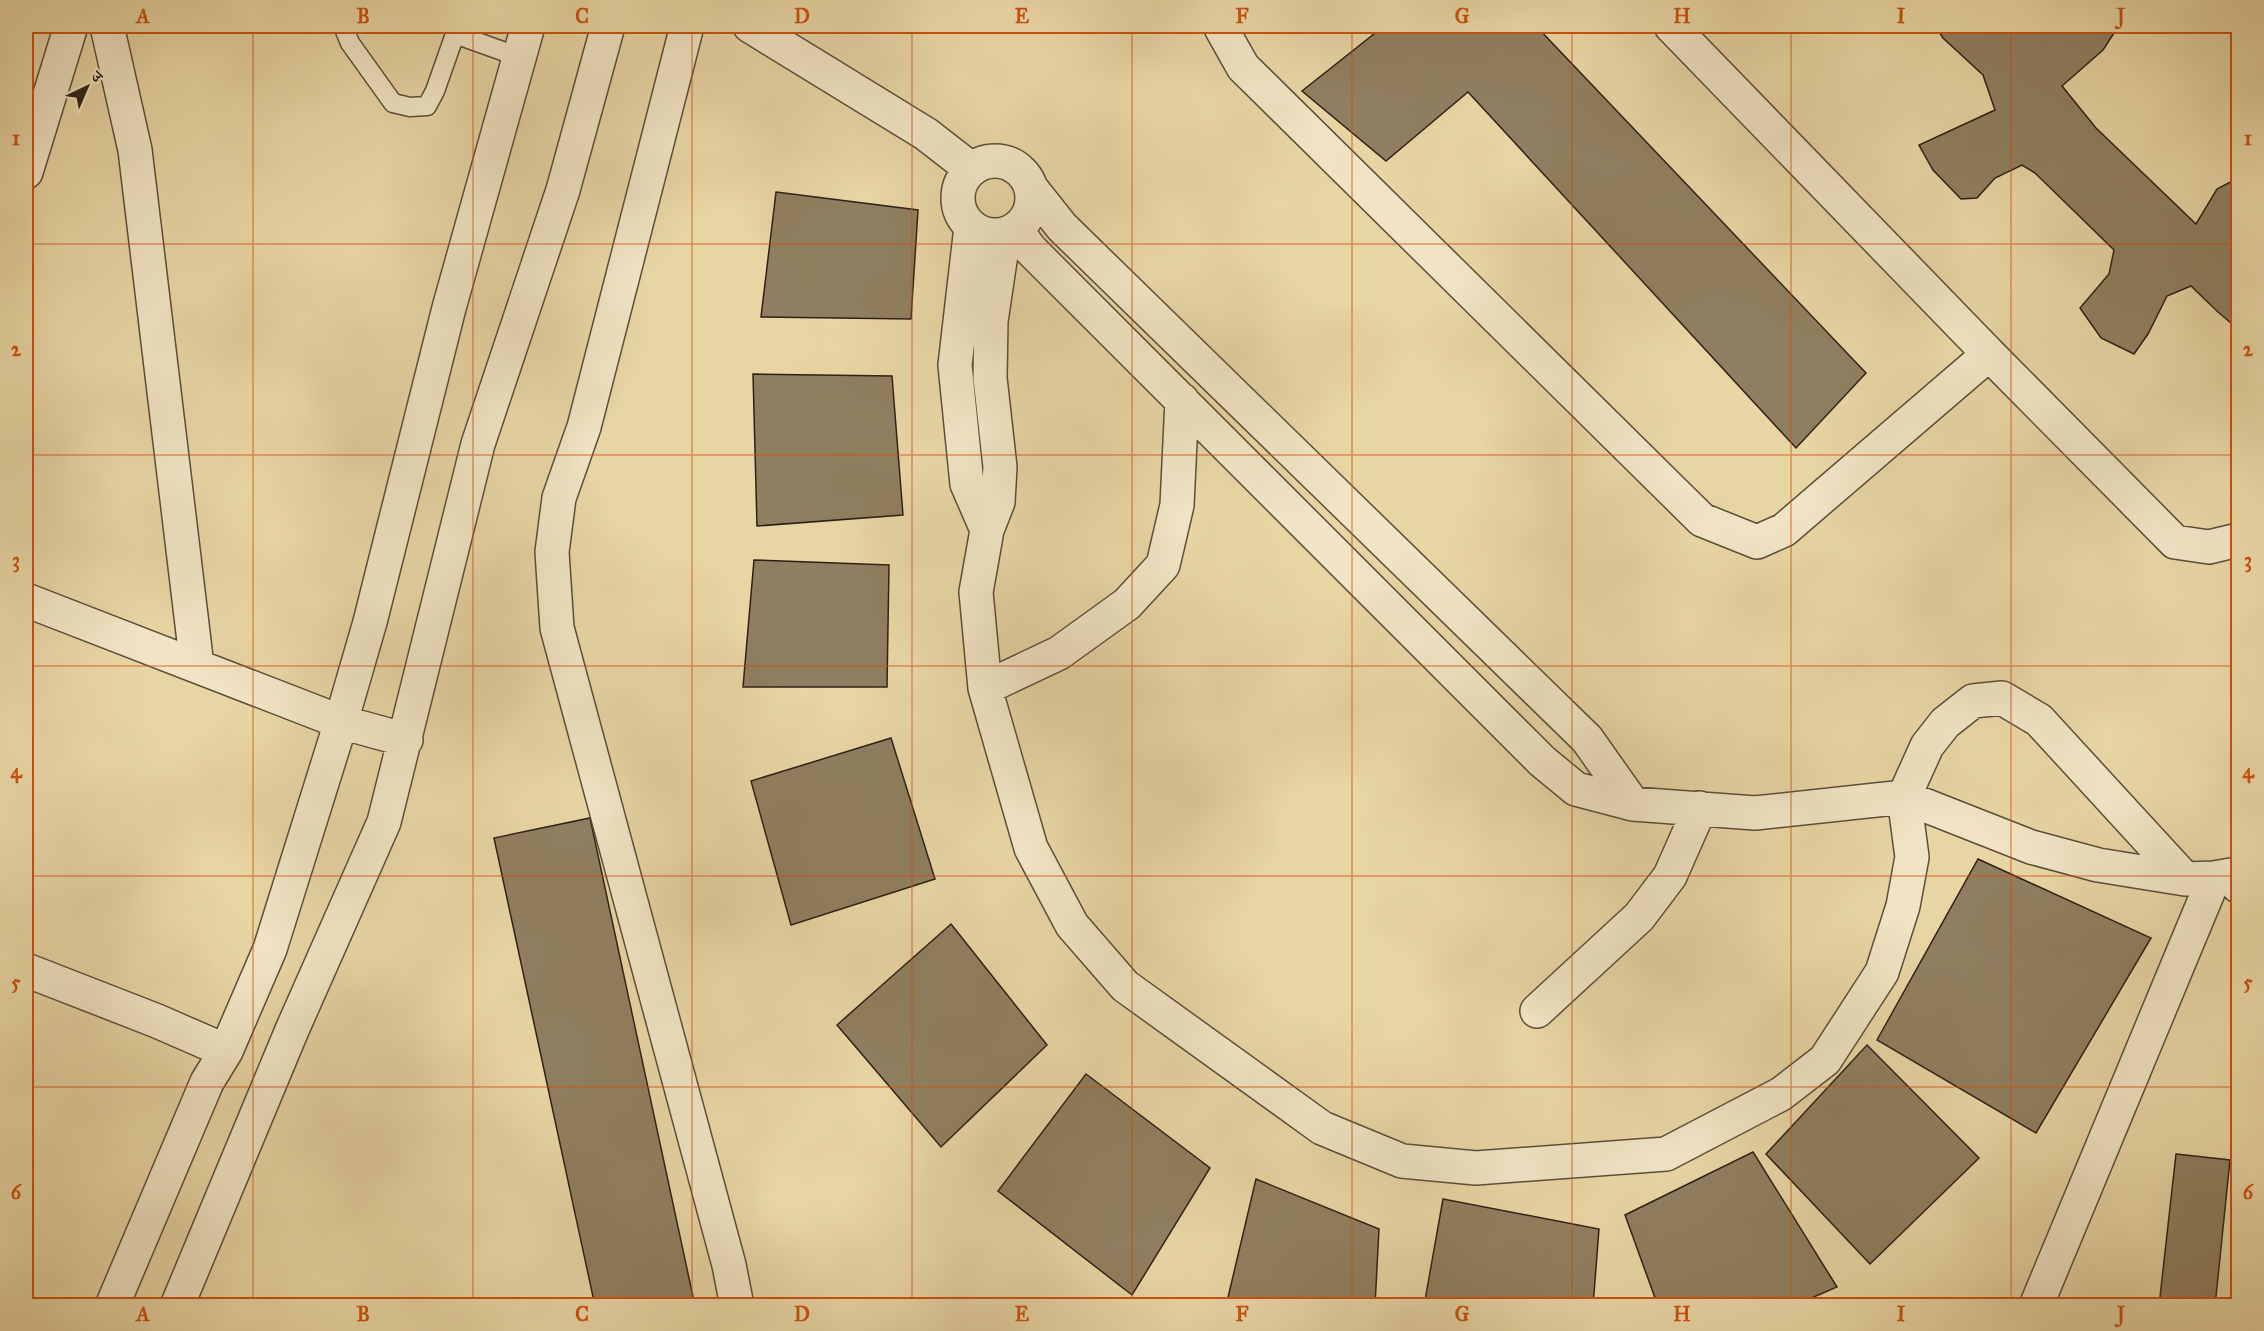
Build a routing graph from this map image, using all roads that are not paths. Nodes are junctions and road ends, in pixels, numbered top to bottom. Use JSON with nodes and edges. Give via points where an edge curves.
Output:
{"nodes":[{"id":1,"x":71,"y":26,"type":"edge"},
{"id":2,"x":107,"y":26,"type":"edge"},
{"id":3,"x":343,"y":26,"type":"edge"},
{"id":4,"x":528,"y":26,"type":"edge"},
{"id":5,"x":608,"y":26,"type":"edge"},
{"id":6,"x":687,"y":26,"type":"edge"},
{"id":7,"x":750,"y":26,"type":"edge"},
{"id":8,"x":1222,"y":26,"type":"edge"},
{"id":9,"x":1671,"y":26,"type":"edge"},
{"id":10,"x":457,"y":30,"type":"edge"},
{"id":11,"x":519,"y":57,"type":"junction"},
{"id":12,"x":971,"y":170,"type":"junction"},
{"id":13,"x":26,"y":172,"type":"edge"},
{"id":14,"x":1031,"y":188,"type":"junction"},
{"id":15,"x":971,"y":227,"type":"junction"},
{"id":16,"x":1010,"y":232,"type":"junction"},
{"id":17,"x":1989,"y":354,"type":"junction"},
{"id":18,"x":1182,"y":400,"type":"junction"},
{"id":19,"x":987,"y":530,"type":"junction"},
{"id":20,"x":2238,"y":540,"type":"edge"},
{"id":21,"x":26,"y":600,"type":"edge"},
{"id":22,"x":197,"y":666,"type":"junction"},
{"id":23,"x":985,"y":688,"type":"junction"},
{"id":24,"x":341,"y":722,"type":"junction"},
{"id":25,"x":406,"y":740,"type":"junction"},
{"id":26,"x":1904,"y":797,"type":"junction"},
{"id":27,"x":1633,"y":804,"type":"junction"},
{"id":28,"x":1700,"y":807,"type":"junction"},
{"id":29,"x":2221,"y":877,"type":"edge"},
{"id":30,"x":26,"y":970,"type":"edge"},
{"id":31,"x":1537,"y":1011,"type":"dead end"},
{"id":32,"x":226,"y":1051,"type":"junction"},
{"id":33,"x":112,"y":1305,"type":"edge"},
{"id":34,"x":177,"y":1305,"type":"edge"},
{"id":35,"x":738,"y":1305,"type":"edge"},
{"id":36,"x":2036,"y":1305,"type":"edge"}],
"edges":[{"from":1,"to":13,"type":"street"},
{"from":2,"to":22,"type":"street","via":[[135,150]]},
{"from":3,"to":10,"type":"lane","via":[[350,43],[393,103],[410,107],[427,106]]},
{"from":4,"to":11,"type":"street"},
{"from":5,"to":25,"type":"street","via":[[564,190],[478,444]]},
{"from":6,"to":35,"type":"street","via":[[584,427],[559,498],[552,552],[556,628]]},
{"from":7,"to":12,"type":"street","via":[[926,134]]},
{"from":8,"to":17,"type":"street","via":[[1243,67],[1702,520],[1757,542],[1784,530]]},
{"from":9,"to":17,"type":"street"},
{"from":10,"to":11,"type":"lane"},
{"from":11,"to":24,"type":"street"},
{"from":12,"to":14,"type":"street","via":[[981,163],[1005,162],[1017,168]]},
{"from":12,"to":15,"type":"street","via":[[962,180],[958,204]]},
{"from":14,"to":16,"type":"street","via":[[1032,203],[1026,218]]},
{"from":14,"to":27,"type":"street","via":[[1062,227],[1587,739]]},
{"from":15,"to":16,"type":"street","via":[[993,235]]},
{"from":15,"to":19,"type":"street","via":[[955,365],[967,484]]},
{"from":16,"to":18,"type":"street"},
{"from":16,"to":19,"type":"street","via":[[991,321],[990,378],[1000,467],[998,502]]},
{"from":17,"to":20,"type":"street","via":[[2175,542],[2210,547]]},
{"from":18,"to":23,"type":"street","via":[[1178,505],[1163,566],[1127,604],[1059,653]]},
{"from":18,"to":27,"type":"street","via":[[1542,760],[1576,789]]},
{"from":19,"to":23,"type":"street","via":[[976,592]]},
{"from":21,"to":22,"type":"street"},
{"from":22,"to":24,"type":"street"},
{"from":23,"to":26,"type":"street","via":[[1032,848],[1072,925],[1125,986],[1322,1128],[1402,1161],[1476,1168],[1666,1154],[1781,1094],[1825,1060],[1881,972],[1903,906],[1912,857]]},
{"from":24,"to":25,"type":"street"},
{"from":24,"to":32,"type":"street","via":[[270,949]]},
{"from":25,"to":34,"type":"street","via":[[384,822]]},
{"from":26,"to":28,"type":"street","via":[[1755,813]]},
{"from":26,"to":29,"type":"street","via":[[2031,847],[2097,865]]},
{"from":26,"to":29,"type":"street","via":[[1928,746],[1945,723],[1973,701],[2002,698],[2039,720]]},
{"from":27,"to":28,"type":"street"},
{"from":28,"to":31,"type":"street","via":[[1670,876],[1639,917]]},
{"from":29,"to":36,"type":"street"},
{"from":30,"to":32,"type":"street"},
{"from":32,"to":33,"type":"street","via":[[207,1082]]}]}
